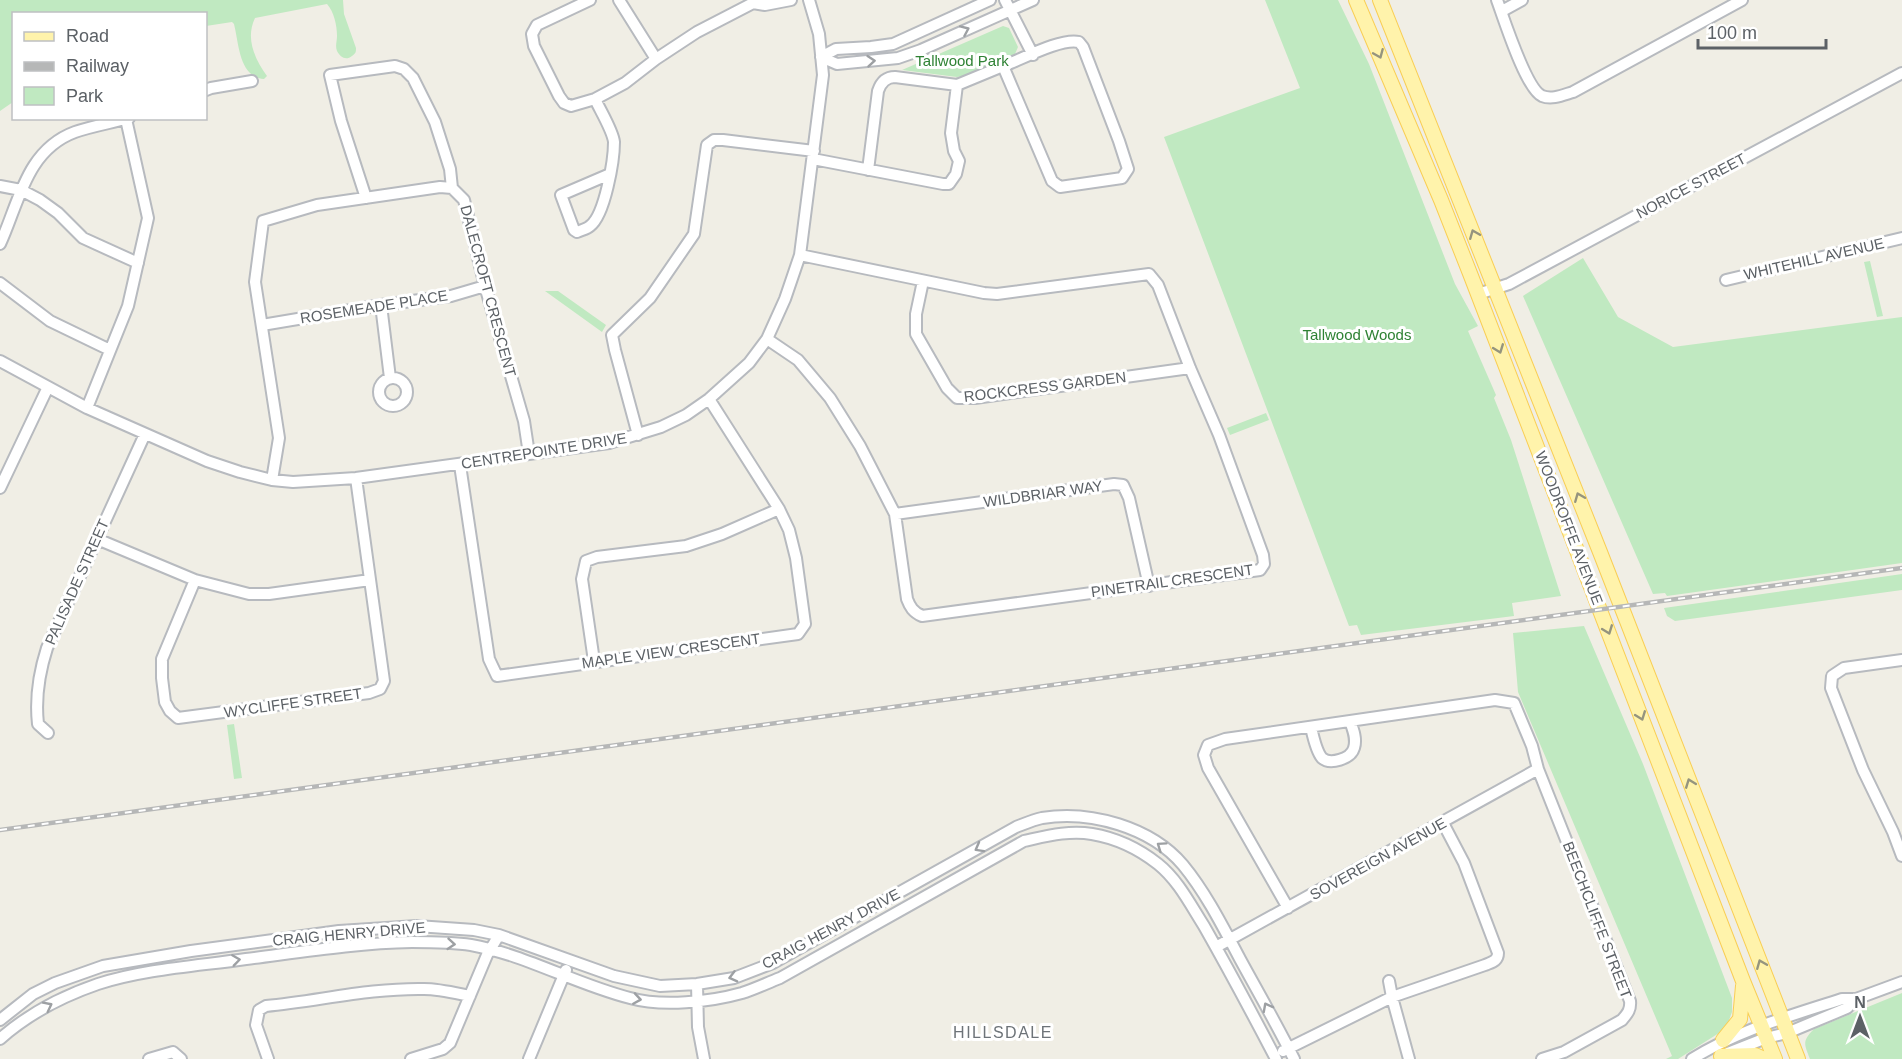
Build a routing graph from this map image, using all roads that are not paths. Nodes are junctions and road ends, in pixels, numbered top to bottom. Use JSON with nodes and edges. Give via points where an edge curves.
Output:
{"nodes":[{"id":1,"x":590,"y":0,"type":"edge"},
{"id":2,"x":619,"y":0,"type":"edge"},
{"id":3,"x":791,"y":0,"type":"edge"},
{"id":4,"x":809,"y":0,"type":"edge"},
{"id":5,"x":990,"y":0,"type":"edge"},
{"id":6,"x":1032,"y":0,"type":"edge"},
{"id":7,"x":1356,"y":0,"type":"edge"},
{"id":8,"x":1380,"y":0,"type":"edge"},
{"id":9,"x":1497,"y":0,"type":"edge"},
{"id":10,"x":1522,"y":0,"type":"edge"},
{"id":11,"x":1742,"y":0,"type":"edge"},
{"id":12,"x":755,"y":1,"type":"edge"},
{"id":13,"x":1007,"y":5,"type":"edge"},
{"id":14,"x":1502,"y":11,"type":"junction"},
{"id":15,"x":1033,"y":55,"type":"junction"},
{"id":16,"x":821,"y":57,"type":"junction"},
{"id":17,"x":656,"y":58,"type":"junction"},
{"id":18,"x":1003,"y":66,"type":"junction"},
{"id":19,"x":1902,"y":73,"type":"edge"},
{"id":20,"x":252,"y":81,"type":"dead end"},
{"id":21,"x":957,"y":85,"type":"junction"},
{"id":22,"x":207,"y":90,"type":"edge"},
{"id":23,"x":595,"y":99,"type":"junction"},
{"id":24,"x":123,"y":120,"type":"edge"},
{"id":25,"x":127,"y":120,"type":"edge"},
{"id":26,"x":813,"y":155,"type":"junction"},
{"id":27,"x":868,"y":170,"type":"junction"},
{"id":28,"x":609,"y":174,"type":"junction"},
{"id":29,"x":0,"y":186,"type":"edge"},
{"id":30,"x":452,"y":188,"type":"junction"},
{"id":31,"x":21,"y":190,"type":"junction"},
{"id":32,"x":366,"y":198,"type":"junction"},
{"id":33,"x":1902,"y":238,"type":"edge"},
{"id":34,"x":0,"y":244,"type":"edge"},
{"id":35,"x":800,"y":255,"type":"junction"},
{"id":36,"x":138,"y":263,"type":"junction"},
{"id":37,"x":1726,"y":280,"type":"dead end"},
{"id":38,"x":922,"y":281,"type":"junction"},
{"id":39,"x":0,"y":283,"type":"edge"},
{"id":40,"x":485,"y":286,"type":"junction"},
{"id":41,"x":1496,"y":289,"type":"junction"},
{"id":42,"x":1478,"y":294,"type":"junction"},
{"id":43,"x":381,"y":305,"type":"junction"},
{"id":44,"x":262,"y":325,"type":"junction"},
{"id":45,"x":767,"y":339,"type":"junction"},
{"id":46,"x":110,"y":350,"type":"junction"},
{"id":47,"x":0,"y":361,"type":"edge"},
{"id":48,"x":1190,"y":368,"type":"junction"},
{"id":49,"x":390,"y":378,"type":"dead end"},
{"id":50,"x":48,"y":387,"type":"junction"},
{"id":51,"x":709,"y":399,"type":"junction"},
{"id":52,"x":87,"y":408,"type":"junction"},
{"id":53,"x":145,"y":434,"type":"junction"},
{"id":54,"x":638,"y":435,"type":"junction"},
{"id":55,"x":529,"y":454,"type":"junction"},
{"id":56,"x":460,"y":465,"type":"junction"},
{"id":57,"x":356,"y":478,"type":"junction"},
{"id":58,"x":272,"y":480,"type":"junction"},
{"id":59,"x":0,"y":488,"type":"edge"},
{"id":60,"x":779,"y":509,"type":"junction"},
{"id":61,"x":895,"y":514,"type":"junction"},
{"id":62,"x":96,"y":539,"type":"junction"},
{"id":63,"x":1600,"y":552,"type":"junction"},
{"id":64,"x":1581,"y":558,"type":"junction"},
{"id":65,"x":195,"y":579,"type":"junction"},
{"id":66,"x":370,"y":580,"type":"junction"},
{"id":67,"x":1149,"y":586,"type":"junction"},
{"id":68,"x":1640,"y":655,"type":"junction"},
{"id":69,"x":1902,"y":660,"type":"edge"},
{"id":70,"x":594,"y":661,"type":"junction"},
{"id":71,"x":1620,"y":662,"type":"junction"},
{"id":72,"x":1350,"y":721,"type":"junction"},
{"id":73,"x":1311,"y":727,"type":"junction"},
{"id":74,"x":48,"y":733,"type":"dead end"},
{"id":75,"x":1538,"y":769,"type":"junction"},
{"id":76,"x":1443,"y":823,"type":"junction"},
{"id":77,"x":1898,"y":831,"type":"edge"},
{"id":78,"x":1902,"y":856,"type":"edge"},
{"id":79,"x":1288,"y":909,"type":"junction"},
{"id":80,"x":500,"y":935,"type":"junction"},
{"id":81,"x":1230,"y":940,"type":"junction"},
{"id":82,"x":1216,"y":947,"type":"junction"},
{"id":83,"x":490,"y":950,"type":"junction"},
{"id":84,"x":570,"y":961,"type":"junction"},
{"id":85,"x":564,"y":975,"type":"junction"},
{"id":86,"x":1389,"y":981,"type":"dead end"},
{"id":87,"x":1743,"y":981,"type":"junction"},
{"id":88,"x":1902,"y":982,"type":"edge"},
{"id":89,"x":697,"y":984,"type":"junction"},
{"id":90,"x":470,"y":996,"type":"junction"},
{"id":91,"x":1392,"y":997,"type":"junction"},
{"id":92,"x":1856,"y":999,"type":"junction"},
{"id":93,"x":697,"y":1001,"type":"junction"},
{"id":94,"x":1782,"y":1019,"type":"junction"},
{"id":95,"x":0,"y":1020,"type":"edge"},
{"id":96,"x":1763,"y":1031,"type":"junction"},
{"id":97,"x":1787,"y":1033,"type":"junction"},
{"id":98,"x":0,"y":1039,"type":"edge"},
{"id":99,"x":1723,"y":1040,"type":"junction"},
{"id":100,"x":1289,"y":1048,"type":"junction"},
{"id":101,"x":1274,"y":1058,"type":"edge"},
{"id":102,"x":1718,"y":1058,"type":"edge"},
{"id":103,"x":148,"y":1059,"type":"edge"},
{"id":104,"x":181,"y":1059,"type":"edge"},
{"id":105,"x":268,"y":1059,"type":"edge"},
{"id":106,"x":411,"y":1059,"type":"edge"},
{"id":107,"x":529,"y":1059,"type":"edge"},
{"id":108,"x":704,"y":1059,"type":"edge"},
{"id":109,"x":1294,"y":1059,"type":"edge"},
{"id":110,"x":1409,"y":1059,"type":"edge"},
{"id":111,"x":1542,"y":1059,"type":"edge"},
{"id":112,"x":1692,"y":1059,"type":"edge"},
{"id":113,"x":1764,"y":1059,"type":"edge"},
{"id":114,"x":1775,"y":1059,"type":"edge"},
{"id":115,"x":1798,"y":1059,"type":"edge"}],
"edges":[{"from":1,"to":23,"type":"street","via":[[537,25],[532,34],[534,46],[564,102],[572,106]]},
{"from":2,"to":17,"type":"street"},
{"from":3,"to":12,"type":"street","via":[[765,5]]},
{"from":4,"to":16,"type":"street","name":"CENTREPOINTE DRIVE"},
{"from":5,"to":16,"type":"street","via":[[893,44],[836,49]]},
{"from":6,"to":13,"type":"street"},
{"from":7,"to":42,"type":"main road","name":"WOODROFFE AVENUE","one_way":true},
{"from":41,"to":8,"type":"main road","name":"WOODROFFE AVENUE","one_way":true},
{"from":9,"to":14,"type":"street"},
{"from":10,"to":14,"type":"street"},
{"from":11,"to":14,"type":"street","via":[[1558,97],[1539,95],[1527,78]]},
{"from":12,"to":17,"type":"street"},
{"from":13,"to":15,"type":"street"},
{"from":16,"to":13,"type":"street","one_way":true,"via":[[837,64],[898,58]]},
{"from":15,"to":18,"type":"street"},
{"from":15,"to":18,"type":"street","via":[[1066,42],[1079,42],[1083,47],[1127,163],[1122,178],[1055,185]]},
{"from":16,"to":26,"type":"street","name":"CENTREPOINTE DRIVE","via":[[823,75]]},
{"from":17,"to":23,"type":"street","via":[[625,83]]},
{"from":18,"to":21,"type":"street"},
{"from":19,"to":41,"type":"street","name":"NORICE STREET"},
{"from":20,"to":22,"type":"street"},
{"from":21,"to":27,"type":"street","via":[[896,77],[880,84]]},
{"from":21,"to":27,"type":"street","via":[[951,133],[959,161],[949,184]]},
{"from":23,"to":28,"type":"street","via":[[614,140]]},
{"from":24,"to":31,"type":"street","via":[[73,133],[51,145],[33,166]]},
{"from":25,"to":36,"type":"street","via":[[148,218]]},
{"from":26,"to":27,"type":"street"},
{"from":26,"to":35,"type":"street","name":"CENTREPOINTE DRIVE"},
{"from":26,"to":54,"type":"street","via":[[723,140],[707,145],[694,234],[650,298],[612,335]]},
{"from":28,"to":28,"type":"street","via":[[561,195],[574,231],[590,227],[595,221]]},
{"from":29,"to":31,"type":"street"},
{"from":30,"to":32,"type":"street","name":"DALECROFT CRESCENT"},
{"from":30,"to":32,"type":"street","via":[[435,122],[413,78],[404,69],[395,66],[330,75]]},
{"from":30,"to":40,"type":"street","name":"DALECROFT CRESCENT","via":[[464,200]]},
{"from":31,"to":34,"type":"street"},
{"from":31,"to":36,"type":"street","via":[[58,213],[83,238]]},
{"from":32,"to":44,"type":"street","name":"DALECROFT CRESCENT","via":[[317,205],[263,221],[255,282]]},
{"from":33,"to":37,"type":"street","name":"WHITEHILL AVENUE"},
{"from":35,"to":38,"type":"street","name":"PINETRAIL CRESCENT"},
{"from":35,"to":45,"type":"street","name":"CENTREPOINTE DRIVE"},
{"from":36,"to":46,"type":"street","via":[[128,306]]},
{"from":38,"to":48,"type":"street","name":"PINETRAIL CRESCENT","via":[[997,294],[1149,274],[1158,285]]},
{"from":38,"to":48,"type":"street","name":"ROCKCRESS GARDEN","via":[[916,334],[947,388],[957,398]]},
{"from":39,"to":46,"type":"street","via":[[50,321]]},
{"from":40,"to":43,"type":"street","name":"ROSEMEADE PLACE","via":[[451,296]]},
{"from":40,"to":55,"type":"street","name":"DALECROFT CRESCENT","via":[[524,421]]},
{"from":41,"to":42,"type":"street","name":"NORICE STREET"},
{"from":63,"to":41,"type":"main road","name":"WOODROFFE AVENUE","one_way":true},
{"from":42,"to":64,"type":"main road","name":"WOODROFFE AVENUE","one_way":true},
{"from":43,"to":44,"type":"street","name":"ROSEMEADE PLACE"},
{"from":43,"to":49,"type":"street"},
{"from":44,"to":58,"type":"street","name":"DALECROFT CRESCENT","via":[[279,438]]},
{"from":45,"to":51,"type":"street","name":"CENTREPOINTE DRIVE","via":[[749,363]]},
{"from":45,"to":61,"type":"street","name":"PINETRAIL CRESCENT","via":[[798,360],[831,398]]},
{"from":46,"to":52,"type":"street"},
{"from":47,"to":50,"type":"street","name":"CENTREPOINTE DRIVE"},
{"from":48,"to":67,"type":"street","name":"PINETRAIL CRESCENT","via":[[1219,435],[1264,564],[1260,570]]},
{"from":50,"to":52,"type":"street","name":"CENTREPOINTE DRIVE"},
{"from":50,"to":59,"type":"street"},
{"from":51,"to":54,"type":"street","name":"CENTREPOINTE DRIVE","via":[[661,428]]},
{"from":51,"to":60,"type":"street","name":"MAPLE VIEW CRESCENT"},
{"from":52,"to":53,"type":"street","name":"CENTREPOINTE DRIVE"},
{"from":53,"to":58,"type":"street","name":"CENTREPOINTE DRIVE","via":[[240,472]]},
{"from":53,"to":62,"type":"street","name":"PALISADE STREET"},
{"from":54,"to":55,"type":"street","name":"CENTREPOINTE DRIVE"},
{"from":55,"to":56,"type":"street","name":"CENTREPOINTE DRIVE"},
{"from":56,"to":57,"type":"street","name":"CENTREPOINTE DRIVE"},
{"from":56,"to":70,"type":"street","name":"MAPLE VIEW CRESCENT","via":[[489,658],[497,676]]},
{"from":57,"to":58,"type":"street","name":"CENTREPOINTE DRIVE"},
{"from":57,"to":66,"type":"street","name":"WYCLIFFE STREET"},
{"from":60,"to":70,"type":"street","via":[[686,546],[586,561],[582,579]]},
{"from":60,"to":70,"type":"street","name":"MAPLE VIEW CRESCENT","via":[[796,558],[805,624],[798,634]]},
{"from":61,"to":67,"type":"street","name":"WILDBRIAR WAY","via":[[1123,485]]},
{"from":61,"to":67,"type":"street","name":"PINETRAIL CRESCENT","via":[[907,599],[922,616]]},
{"from":62,"to":65,"type":"street"},
{"from":62,"to":74,"type":"street","name":"PALISADE STREET","via":[[40,670],[38,724]]},
{"from":63,"to":64,"type":"main road"},
{"from":63,"to":68,"type":"main road","name":"WOODROFFE AVENUE"},
{"from":64,"to":71,"type":"main road","name":"WOODROFFE AVENUE","one_way":true},
{"from":65,"to":66,"type":"street","via":[[249,594]]},
{"from":65,"to":66,"type":"street","name":"WYCLIFFE STREET","via":[[162,658],[165,702],[178,718],[380,689],[384,681]]},
{"from":68,"to":71,"type":"main road"},
{"from":94,"to":68,"type":"main road","name":"WOODROFFE AVENUE","one_way":true},
{"from":69,"to":77,"type":"street","via":[[1844,668],[1832,676],[1831,682],[1863,770]]},
{"from":71,"to":87,"type":"main road","name":"WOODROFFE AVENUE","one_way":true},
{"from":72,"to":73,"type":"street"},
{"from":72,"to":73,"type":"street","via":[[1355,746],[1352,753],[1329,762],[1319,753]]},
{"from":72,"to":75,"type":"street","name":"BEECHCLIFFE STREET","via":[[1495,700],[1514,702]]},
{"from":73,"to":79,"type":"street","via":[[1225,739],[1208,745],[1204,755]]},
{"from":75,"to":76,"type":"street","name":"SOVEREIGN AVENUE"},
{"from":75,"to":111,"type":"street","name":"BEECHCLIFFE STREET","via":[[1630,1001],[1622,1020],[1564,1052]]},
{"from":76,"to":79,"type":"street","name":"SOVEREIGN AVENUE"},
{"from":76,"to":91,"type":"street","via":[[1464,863],[1498,957]]},
{"from":77,"to":78,"type":"street"},
{"from":79,"to":81,"type":"street","name":"SOVEREIGN AVENUE"},
{"from":80,"to":83,"type":"street"},
{"from":80,"to":84,"type":"street","name":"CRAIG HENRY DRIVE"},
{"from":80,"to":95,"type":"street","name":"CRAIG HENRY DRIVE","via":[[417,926],[339,931],[191,951],[103,966],[55,983],[33,994]]},
{"from":81,"to":82,"type":"street","name":"SOVEREIGN AVENUE"},
{"from":81,"to":89,"type":"street","name":"CRAIG HENRY DRIVE","one_way":true,"via":[[1197,884],[1164,847],[1143,834],[1102,819],[1080,815],[1040,818],[773,963],[734,978]]},
{"from":100,"to":81,"type":"street","name":"CRAIG HENRY DRIVE","one_way":true},
{"from":82,"to":93,"type":"street","name":"CRAIG HENRY DRIVE","via":[[1178,885],[1159,865],[1115,839],[1065,832],[1024,841],[780,978],[741,993]]},
{"from":82,"to":101,"type":"street","name":"CRAIG HENRY DRIVE"},
{"from":83,"to":85,"type":"street","name":"CRAIG HENRY DRIVE"},
{"from":83,"to":90,"type":"street"},
{"from":98,"to":83,"type":"street","name":"CRAIG HENRY DRIVE","one_way":true,"via":[[65,997],[139,975],[392,942],[434,942]]},
{"from":84,"to":85,"type":"street"},
{"from":84,"to":89,"type":"street","name":"CRAIG HENRY DRIVE","via":[[642,983]]},
{"from":85,"to":93,"type":"street","name":"CRAIG HENRY DRIVE","one_way":true,"via":[[632,999]]},
{"from":85,"to":107,"type":"street"},
{"from":86,"to":91,"type":"street"},
{"from":87,"to":96,"type":"main road","name":"WOODROFFE AVENUE"},
{"from":87,"to":99,"type":"main road","via":[[1740,1019]]},
{"from":88,"to":92,"type":"street"},
{"from":89,"to":93,"type":"street"},
{"from":90,"to":105,"type":"street","via":[[426,988],[266,1006],[259,1010],[256,1025]]},
{"from":90,"to":106,"type":"street","via":[[450,1043]]},
{"from":91,"to":100,"type":"street"},
{"from":91,"to":110,"type":"street"},
{"from":92,"to":94,"type":"street","via":[[1842,999]]},
{"from":92,"to":97,"type":"street","via":[[1847,1008]]},
{"from":93,"to":108,"type":"street"},
{"from":94,"to":96,"type":"street"},
{"from":94,"to":97,"type":"main road","name":"WOODROFFE AVENUE"},
{"from":96,"to":97,"type":"street"},
{"from":96,"to":99,"type":"street"},
{"from":96,"to":102,"type":"street"},
{"from":96,"to":114,"type":"main road","name":"WOODROFFE AVENUE"},
{"from":97,"to":115,"type":"main road","name":"WOODROFFE AVENUE"},
{"from":99,"to":112,"type":"street"},
{"from":100,"to":101,"type":"street"},
{"from":100,"to":109,"type":"street","name":"CRAIG HENRY DRIVE"},
{"from":102,"to":113,"type":"main road","via":[[1755,1055]]},
{"from":103,"to":104,"type":"street","via":[[173,1052]]}]}
